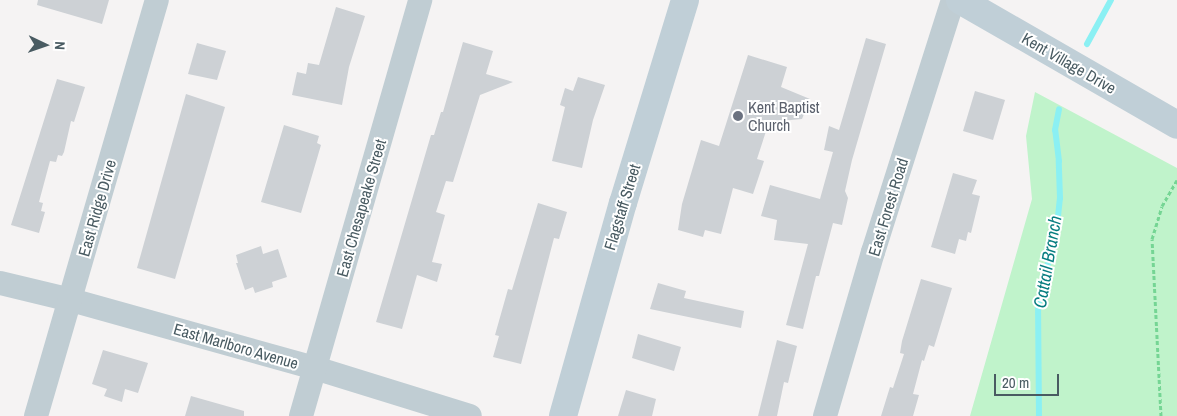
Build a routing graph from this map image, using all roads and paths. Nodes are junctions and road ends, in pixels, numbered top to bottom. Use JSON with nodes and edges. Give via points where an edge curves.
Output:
{"nodes":[{"id":1,"x":157,"y":0,"type":"edge"},
{"id":2,"x":420,"y":0,"type":"edge"},
{"id":3,"x":685,"y":0,"type":"edge"},
{"id":4,"x":953,"y":0,"type":"edge"},
{"id":5,"x":960,"y":0,"type":"edge"},
{"id":6,"x":1177,"y":125,"type":"edge"},
{"id":7,"x":1177,"y":180,"type":"edge"},
{"id":8,"x":0,"y":283,"type":"edge"},
{"id":9,"x":71,"y":300,"type":"junction"},
{"id":10,"x":315,"y":368,"type":"junction"},
{"id":11,"x":36,"y":416,"type":"edge"},
{"id":12,"x":301,"y":416,"type":"edge"},
{"id":13,"x":470,"y":416,"type":"edge"},
{"id":14,"x":563,"y":416,"type":"edge"},
{"id":15,"x":826,"y":416,"type":"edge"},
{"id":16,"x":1161,"y":416,"type":"edge"}],
"edges":[{"from":1,"to":9,"type":"street","name":"East Ridge Drive"},
{"from":2,"to":10,"type":"street","name":"East Chesapeake Street"},
{"from":3,"to":14,"type":"street","name":"Flagstaff Street","via":[[622,204]]},
{"from":4,"to":15,"type":"street","name":"East Forest Road","via":[[873,252]]},
{"from":5,"to":6,"type":"street","name":"Kent Village Drive"},
{"from":7,"to":16,"type":"path","via":[[1162,206],[1152,240]]},
{"from":8,"to":9,"type":"street","name":"East Marlboro Avenue"},
{"from":9,"to":10,"type":"street","name":"East Marlboro Avenue"},
{"from":9,"to":11,"type":"street","name":"East Ridge Drive"},
{"from":10,"to":12,"type":"street","name":"East Chesapeake Street"},
{"from":10,"to":13,"type":"street","name":"East Marlboro Avenue"}]}
